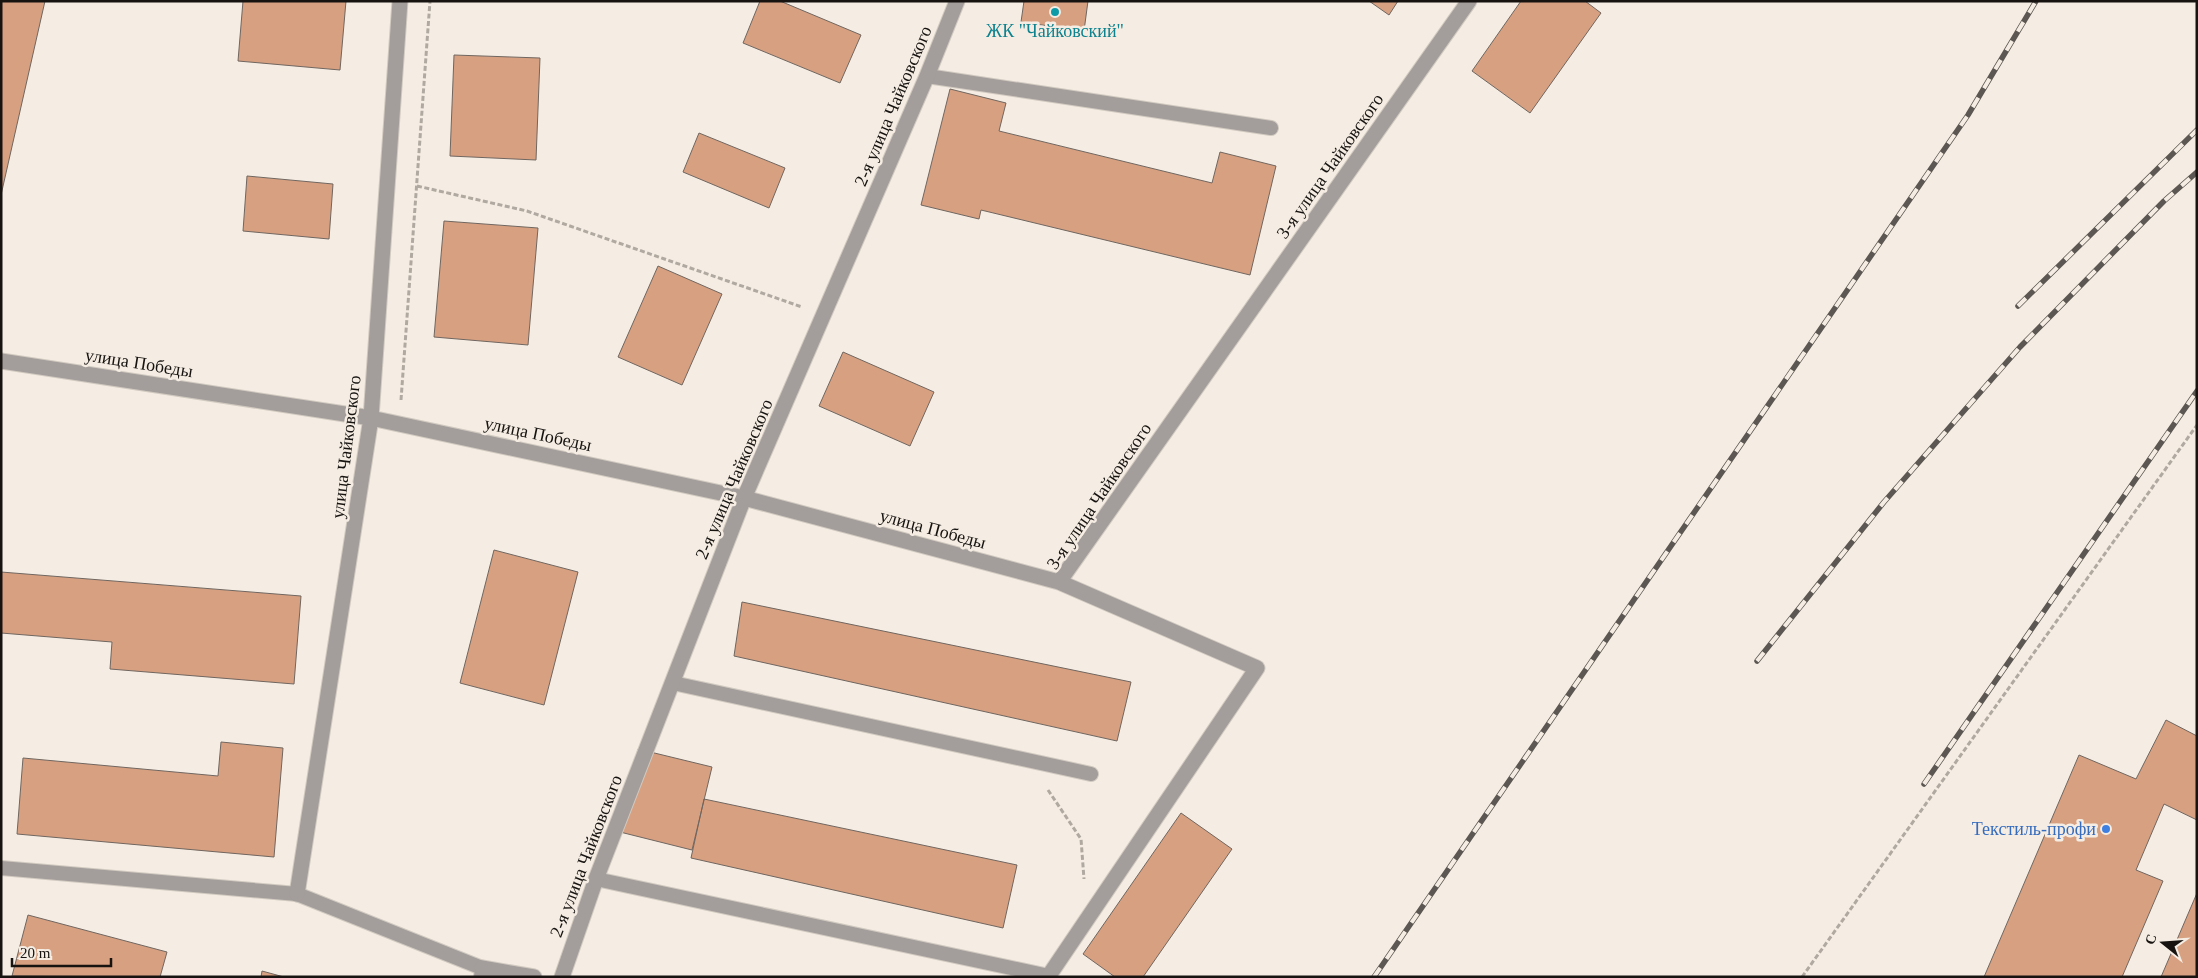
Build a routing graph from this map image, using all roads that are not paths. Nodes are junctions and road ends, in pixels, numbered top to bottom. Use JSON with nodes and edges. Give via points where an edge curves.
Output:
{"nodes":[{"id":1,"x":400,"y":1,"type":"edge"},
{"id":2,"x":956,"y":1,"type":"edge"},
{"id":3,"x":1469,"y":1,"type":"edge"},
{"id":4,"x":927,"y":76,"type":"junction"},
{"id":5,"x":1271,"y":128,"type":"dead end"},
{"id":6,"x":1,"y":361,"type":"edge"},
{"id":7,"x":372,"y":418,"type":"junction"},
{"id":8,"x":744,"y":498,"type":"junction"},
{"id":9,"x":1059,"y":582,"type":"junction"},
{"id":10,"x":672,"y":682,"type":"junction"},
{"id":11,"x":1091,"y":774,"type":"dead end"},
{"id":12,"x":1,"y":868,"type":"edge"},
{"id":13,"x":596,"y":879,"type":"junction"},
{"id":14,"x":298,"y":894,"type":"junction"},
{"id":15,"x":481,"y":972,"type":"edge"},
{"id":16,"x":1048,"y":976,"type":"edge"},
{"id":17,"x":534,"y":977,"type":"edge"},
{"id":18,"x":562,"y":977,"type":"edge"}],
"edges":[{"from":1,"to":7,"type":"street","name":"улица Чайковского"},
{"from":2,"to":4,"type":"street","name":"2-я улица Чайковского"},
{"from":3,"to":9,"type":"street","name":"3-я улица Чайковского"},
{"from":4,"to":5,"type":"lane"},
{"from":4,"to":8,"type":"street","name":"2-я улица Чайковского"},
{"from":6,"to":7,"type":"street","name":"улица Победы"},
{"from":7,"to":8,"type":"street","name":"улица Победы"},
{"from":7,"to":14,"type":"street","name":"улица Чайковского"},
{"from":8,"to":9,"type":"street","name":"улица Победы"},
{"from":8,"to":10,"type":"street","name":"2-я улица Чайковского"},
{"from":9,"to":16,"type":"street","name":"3-я улица Чайковского","via":[[1257,668]]},
{"from":10,"to":11,"type":"lane"},
{"from":10,"to":13,"type":"street","name":"2-я улица Чайковского"},
{"from":12,"to":14,"type":"lane"},
{"from":13,"to":16,"type":"lane"},
{"from":13,"to":18,"type":"street","name":"2-я улица Чайковского"},
{"from":14,"to":15,"type":"lane"},
{"from":15,"to":17,"type":"street"}]}
